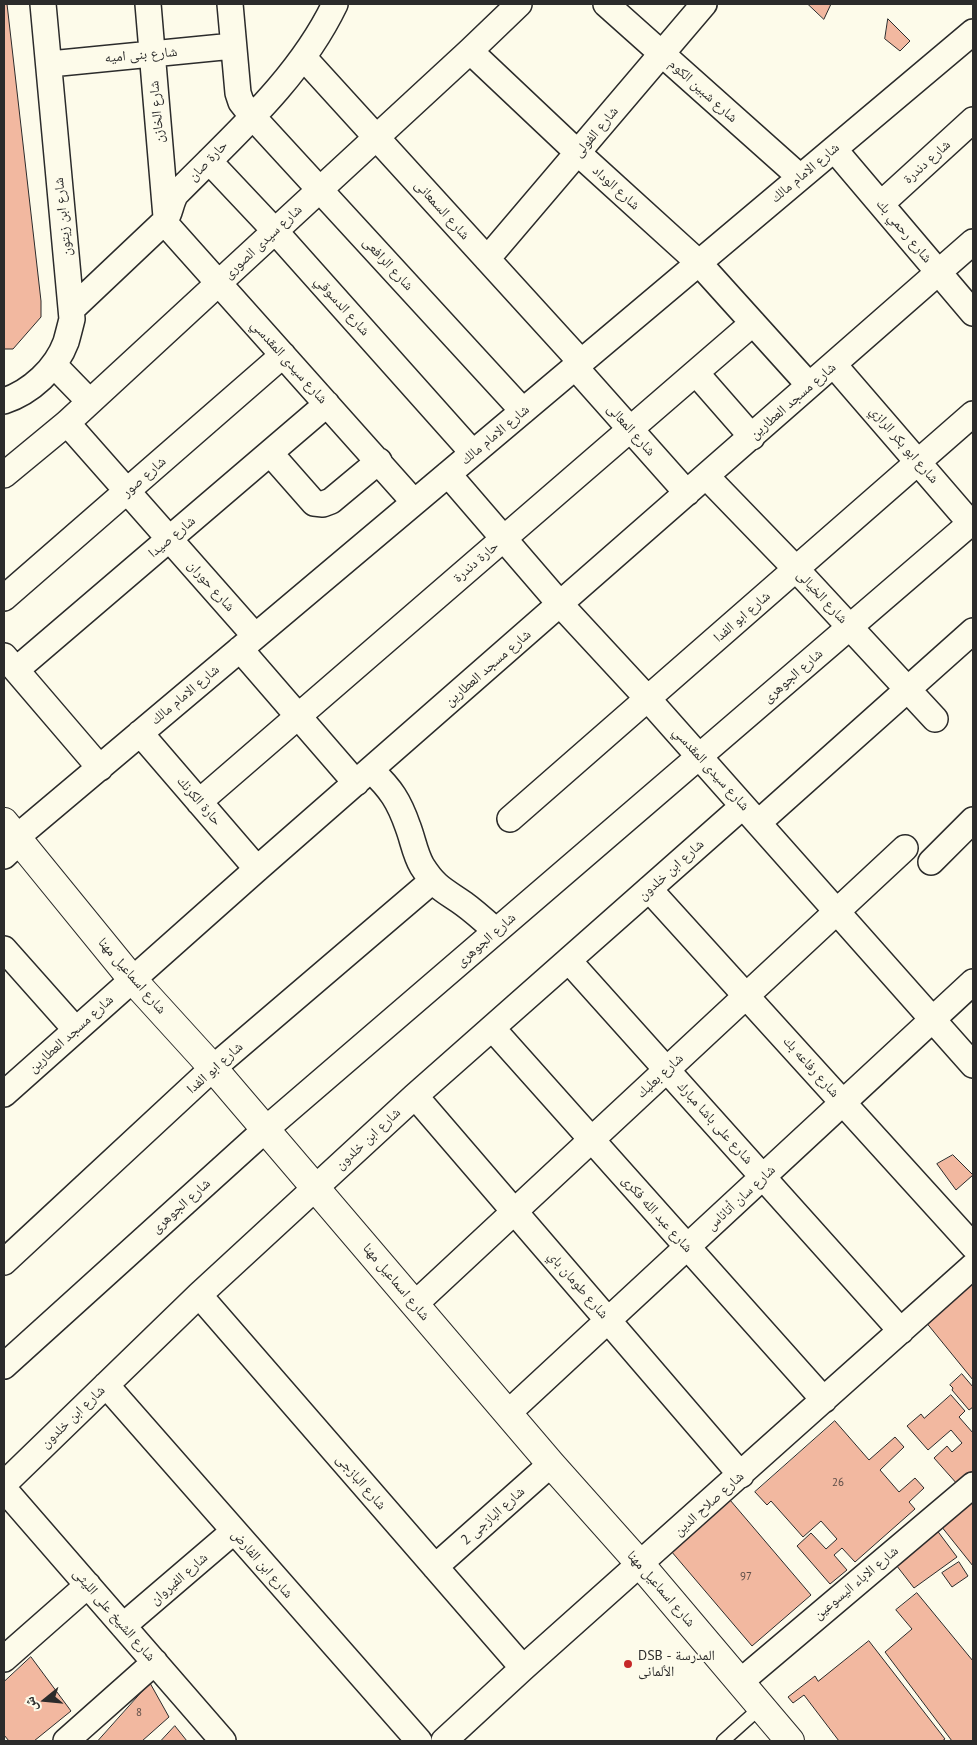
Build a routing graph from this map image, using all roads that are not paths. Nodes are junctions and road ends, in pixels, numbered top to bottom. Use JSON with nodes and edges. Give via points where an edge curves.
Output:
{"nodes":[{"id":1,"x":43,"y":4,"type":"edge"},
{"id":2,"x":148,"y":4,"type":"edge"},
{"id":3,"x":230,"y":4,"type":"edge"},
{"id":4,"x":335,"y":4,"type":"edge"},
{"id":5,"x":518,"y":4,"type":"edge"},
{"id":6,"x":606,"y":4,"type":"edge"},
{"id":7,"x":704,"y":4,"type":"edge"},
{"id":8,"x":973,"y":32,"type":"edge"},
{"id":9,"x":233,"y":46,"type":"junction"},
{"id":10,"x":470,"y":51,"type":"junction"},
{"id":11,"x":152,"y":54,"type":"junction"},
{"id":12,"x":662,"y":54,"type":"junction"},
{"id":13,"x":304,"y":58,"type":"junction"},
{"id":14,"x":50,"y":64,"type":"junction"},
{"id":15,"x":252,"y":116,"type":"junction"},
{"id":16,"x":973,"y":120,"type":"edge"},
{"id":17,"x":376,"y":137,"type":"junction"},
{"id":18,"x":834,"y":149,"type":"junction"},
{"id":19,"x":578,"y":153,"type":"junction"},
{"id":20,"x":209,"y":161,"type":"junction"},
{"id":21,"x":800,"y":178,"type":"junction"},
{"id":22,"x":319,"y":190,"type":"junction"},
{"id":23,"x":880,"y":204,"type":"junction"},
{"id":24,"x":165,"y":221,"type":"junction"},
{"id":25,"x":274,"y":231,"type":"junction"},
{"id":26,"x":973,"y":242,"type":"edge"},
{"id":27,"x":487,"y":259,"type":"junction"},
{"id":28,"x":698,"y":262,"type":"junction"},
{"id":29,"x":939,"y":272,"type":"junction"},
{"id":30,"x":219,"y":283,"type":"junction"},
{"id":31,"x":72,"y":309,"type":"junction"},
{"id":32,"x":973,"y":313,"type":"edge"},
{"id":33,"x":753,"y":323,"type":"junction"},
{"id":34,"x":284,"y":355,"type":"junction"},
{"id":35,"x":54,"y":364,"type":"junction"},
{"id":36,"x":578,"y":364,"type":"junction"},
{"id":37,"x":834,"y":365,"type":"junction"},
{"id":38,"x":696,"y":373,"type":"junction"},
{"id":39,"x":809,"y":385,"type":"junction"},
{"id":40,"x":4,"y":401,"type":"edge"},
{"id":41,"x":90,"y":401,"type":"junction"},
{"id":42,"x":327,"y":404,"type":"junction"},
{"id":43,"x":523,"y":411,"type":"junction"},
{"id":44,"x":973,"y":414,"type":"edge"},
{"id":45,"x":67,"y":423,"type":"junction"},
{"id":46,"x":630,"y":429,"type":"junction"},
{"id":47,"x":752,"y":437,"type":"junction"},
{"id":48,"x":473,"y":453,"type":"junction"},
{"id":49,"x":270,"y":454,"type":"junction"},
{"id":50,"x":379,"y":461,"type":"junction"},
{"id":51,"x":919,"y":462,"type":"junction"},
{"id":52,"x":448,"y":474,"type":"junction"},
{"id":53,"x":4,"y":475,"type":"edge"},
{"id":54,"x":706,"y":476,"type":"junction"},
{"id":55,"x":127,"y":491,"type":"junction"},
{"id":56,"x":687,"y":493,"type":"junction"},
{"id":57,"x":414,"y":502,"type":"junction"},
{"id":58,"x":972,"y":523,"type":"edge"},
{"id":59,"x":504,"y":538,"type":"junction"},
{"id":60,"x":169,"y":539,"type":"junction"},
{"id":61,"x":796,"y":569,"type":"junction"},
{"id":62,"x":4,"y":598,"type":"edge"},
{"id":63,"x":560,"y":604,"type":"junction"},
{"id":64,"x":850,"y":626,"type":"junction"},
{"id":65,"x":973,"y":631,"type":"edge"},
{"id":66,"x":247,"y":642,"type":"junction"},
{"id":67,"x":10,"y":663,"type":"edge"},
{"id":68,"x":908,"y":689,"type":"junction"},
{"id":69,"x":648,"y":699,"type":"junction"},
{"id":70,"x":298,"y":717,"type":"junction"},
{"id":71,"x":935,"y":719,"type":"dead end"},
{"id":72,"x":140,"y":733,"type":"junction"},
{"id":73,"x":699,"y":756,"type":"junction"},
{"id":74,"x":100,"y":768,"type":"junction"},
{"id":75,"x":363,"y":777,"type":"junction"},
{"id":76,"x":199,"y":802,"type":"junction"},
{"id":77,"x":751,"y":814,"type":"junction"},
{"id":78,"x":510,"y":819,"type":"dead end"},
{"id":79,"x":973,"y":820,"type":"edge"},
{"id":80,"x":11,"y":839,"type":"edge"},
{"id":81,"x":905,"y":848,"type":"dead end"},
{"id":82,"x":931,"y":862,"type":"dead end"},
{"id":83,"x":258,"y":869,"type":"junction"},
{"id":84,"x":432,"y":881,"type":"junction"},
{"id":85,"x":649,"y":889,"type":"junction"},
{"id":86,"x":837,"y":912,"type":"junction"},
{"id":87,"x":496,"y":931,"type":"junction"},
{"id":88,"x":4,"y":949,"type":"edge"},
{"id":89,"x":569,"y":960,"type":"junction"},
{"id":90,"x":132,"y":979,"type":"junction"},
{"id":91,"x":973,"y":982,"type":"edge"},
{"id":92,"x":746,"y":996,"type":"junction"},
{"id":93,"x":934,"y":1020,"type":"junction"},
{"id":94,"x":492,"y":1028,"type":"junction"},
{"id":95,"x":76,"y":1030,"type":"junction"},
{"id":96,"x":973,"y":1065,"type":"edge"},
{"id":97,"x":213,"y":1068,"type":"junction"},
{"id":98,"x":667,"y":1070,"type":"junction"},
{"id":99,"x":4,"y":1094,"type":"edge"},
{"id":100,"x":415,"y":1096,"type":"junction"},
{"id":101,"x":844,"y":1103,"type":"junction"},
{"id":102,"x":266,"y":1129,"type":"junction"},
{"id":103,"x":591,"y":1141,"type":"junction"},
{"id":104,"x":764,"y":1177,"type":"junction"},
{"id":105,"x":316,"y":1188,"type":"junction"},
{"id":106,"x":514,"y":1212,"type":"junction"},
{"id":107,"x":973,"y":1246,"type":"edge"},
{"id":108,"x":687,"y":1248,"type":"junction"},
{"id":109,"x":4,"y":1262,"type":"edge"},
{"id":110,"x":973,"y":1266,"type":"edge"},
{"id":111,"x":199,"y":1295,"type":"junction"},
{"id":112,"x":415,"y":1304,"type":"junction"},
{"id":113,"x":609,"y":1321,"type":"junction"},
{"id":114,"x":901,"y":1331,"type":"junction"},
{"id":115,"x":4,"y":1366,"type":"edge"},
{"id":116,"x":106,"y":1385,"type":"junction"},
{"id":117,"x":824,"y":1400,"type":"junction"},
{"id":118,"x":508,"y":1414,"type":"junction"},
{"id":119,"x":551,"y":1464,"type":"junction"},
{"id":120,"x":741,"y":1475,"type":"junction"},
{"id":121,"x":4,"y":1484,"type":"edge"},
{"id":122,"x":973,"y":1485,"type":"edge"},
{"id":123,"x":4,"y":1489,"type":"edge"},
{"id":124,"x":234,"y":1531,"type":"junction"},
{"id":125,"x":641,"y":1565,"type":"junction"},
{"id":126,"x":435,"y":1567,"type":"junction"},
{"id":127,"x":88,"y":1585,"type":"junction"},
{"id":128,"x":123,"y":1626,"type":"junction"},
{"id":129,"x":4,"y":1660,"type":"edge"},
{"id":130,"x":155,"y":1662,"type":"junction"},
{"id":131,"x":523,"y":1668,"type":"junction"},
{"id":132,"x":740,"y":1682,"type":"junction"},
{"id":133,"x":761,"y":1707,"type":"junction"},
{"id":134,"x":66,"y":1741,"type":"edge"},
{"id":135,"x":223,"y":1741,"type":"edge"},
{"id":136,"x":419,"y":1741,"type":"edge"},
{"id":137,"x":444,"y":1741,"type":"edge"},
{"id":138,"x":723,"y":1741,"type":"edge"},
{"id":139,"x":790,"y":1741,"type":"edge"}],
"edges":[{"from":1,"to":14,"type":"street","name":"شارع ابن زيتون"},
{"from":2,"to":11,"type":"street","name":"شارع الخازن"},
{"from":3,"to":9,"type":"street","name":"شارع الرافعى"},
{"from":4,"to":13,"type":"street","name":"حارة صان"},
{"from":5,"to":10,"type":"street","name":"شارع سيدى الصورى"},
{"from":6,"to":12,"type":"street","name":"شارع شبين الكوم"},
{"from":7,"to":12,"type":"street","name":"شارع الفولى"},
{"from":8,"to":18,"type":"street","name":"شارع الامام مالك"},
{"from":9,"to":11,"type":"street","name":"شارع بنى اميه"},
{"from":9,"to":15,"type":"street","name":"شارع الرافعى","via":[[238,93]]},
{"from":10,"to":17,"type":"street","name":"شارع سيدى الصورى"},
{"from":10,"to":19,"type":"street","name":"شارع الوداد"},
{"from":11,"to":14,"type":"street","name":"شارع بنى اميه"},
{"from":11,"to":24,"type":"street","name":"شارع الخازن"},
{"from":12,"to":19,"type":"street","name":"شارع الفولى"},
{"from":12,"to":21,"type":"street","name":"شارع شبين الكوم"},
{"from":13,"to":15,"type":"street","name":"حارة صان"},
{"from":13,"to":17,"type":"street","name":"شارع السمعانى"},
{"from":14,"to":31,"type":"street","name":"شارع ابن زيتون"},
{"from":15,"to":20,"type":"street","name":"حارة صان"},
{"from":15,"to":22,"type":"street","name":"شارع الرافعى"},
{"from":16,"to":23,"type":"street","name":"شارع دندرة"},
{"from":17,"to":22,"type":"street","name":"شارع سيدى الصورى"},
{"from":17,"to":27,"type":"street","name":"شارع السمعانى"},
{"from":18,"to":21,"type":"street","name":"شارع الامام مالك"},
{"from":18,"to":23,"type":"street","name":"شارع رحمي بك"},
{"from":19,"to":27,"type":"street","name":"شارع الفولى"},
{"from":19,"to":28,"type":"street","name":"شارع الوداد"},
{"from":20,"to":24,"type":"street","name":"حارة صان","via":[[174,197]]},
{"from":20,"to":25,"type":"street","name":"شارع الدسوقي"},
{"from":21,"to":28,"type":"street","name":"شارع الامام مالك"},
{"from":22,"to":25,"type":"street","name":"شارع سيدى الصورى"},
{"from":22,"to":43,"type":"street","name":"شارع الرافعى"},
{"from":23,"to":29,"type":"street","name":"شارع رحمي بك"},
{"from":24,"to":30,"type":"street","name":"شارع سيدى المقدسي"},
{"from":24,"to":31,"type":"street","name":"حارة صان"},
{"from":25,"to":30,"type":"street","name":"شارع سيدى الصورى"},
{"from":25,"to":48,"type":"street","name":"شارع الدسوقي"},
{"from":26,"to":29,"type":"street","name":"شارع مسجد العطارين"},
{"from":27,"to":36,"type":"street","name":"شارع السمعانى"},
{"from":28,"to":33,"type":"street"},
{"from":28,"to":36,"type":"street","name":"شارع الامام مالك"},
{"from":29,"to":32,"type":"street","name":"شارع رحمي بك"},
{"from":29,"to":37,"type":"street","name":"شارع مسجد العطارين"},
{"from":30,"to":34,"type":"street","name":"شارع سيدى المقدسي"},
{"from":30,"to":41,"type":"street","name":"شارع سيدى الصورى"},
{"from":31,"to":35,"type":"street","name":"شارع ابن زيتون","via":[[66,343]]},
{"from":33,"to":38,"type":"street","name":"حارة دندرة"},
{"from":33,"to":39,"type":"street"},
{"from":34,"to":42,"type":"street","name":"شارع سيدى المقدسي"},
{"from":34,"to":55,"type":"street","name":"شارع صور"},
{"from":35,"to":40,"type":"street","name":"شارع ابن زيتون","via":[[35,384]]},
{"from":35,"to":41,"type":"street"},
{"from":36,"to":43,"type":"street","name":"شارع الامام مالك"},
{"from":36,"to":46,"type":"street","name":"شارع المعالى"},
{"from":37,"to":39,"type":"street","name":"شارع مسجد العطارين"},
{"from":37,"to":51,"type":"street","name":"شارع ابو بكر الرازي"},
{"from":38,"to":46,"type":"street","name":"حارة دندرة"},
{"from":38,"to":47,"type":"street"},
{"from":39,"to":47,"type":"street","name":"شارع مسجد العطارين"},
{"from":41,"to":45,"type":"street","name":"شارع سيدى الصورى"},
{"from":42,"to":49,"type":"street","name":"شارع صيدا"},
{"from":42,"to":50,"type":"street","name":"شارع سيدى المقدسي"},
{"from":43,"to":48,"type":"street","name":"شارع الامام مالك"},
{"from":44,"to":51,"type":"street","name":"شارع ابو الفدا"},
{"from":45,"to":53,"type":"street","name":"شارع سيدى الصورى"},
{"from":45,"to":55,"type":"street","name":"شارع حوران"},
{"from":46,"to":56,"type":"street","name":"شارع المعالى"},
{"from":46,"to":59,"type":"street","name":"حارة دندرة"},
{"from":47,"to":54,"type":"street","name":"شارع مسجد العطارين"},
{"from":48,"to":52,"type":"street","name":"شارع الامام مالك"},
{"from":49,"to":50,"type":"street","via":[[314,503],[323,504]]},
{"from":49,"to":60,"type":"street","name":"شارع صيدا"},
{"from":50,"to":57,"type":"street","name":"شارع سيدى المقدسي"},
{"from":51,"to":58,"type":"street","name":"شارع ابو بكر الرازي"},
{"from":51,"to":61,"type":"street","name":"شارع ابو الفدا"},
{"from":52,"to":57,"type":"street","name":"شارع الامام مالك"},
{"from":52,"to":59,"type":"street","name":"شارع سيدى المقدسي"},
{"from":54,"to":56,"type":"street","name":"شارع مسجد العطارين"},
{"from":54,"to":61,"type":"street","name":"شارع الخيالى"},
{"from":55,"to":60,"type":"street","name":"شارع حوران"},
{"from":55,"to":62,"type":"street","name":"شارع صور"},
{"from":56,"to":63,"type":"street","name":"شارع مسجد العطارين"},
{"from":57,"to":66,"type":"street","name":"شارع الامام مالك"},
{"from":58,"to":64,"type":"street","name":"شارع الجوهرى"},
{"from":59,"to":63,"type":"street","name":"شارع سيدى المقدسي"},
{"from":59,"to":70,"type":"street","name":"حارة دندرة"},
{"from":60,"to":66,"type":"street","name":"شارع حوران"},
{"from":60,"to":67,"type":"street","name":"شارع صيدا"},
{"from":61,"to":64,"type":"street","name":"شارع الخيالى"},
{"from":61,"to":69,"type":"street","name":"شارع ابو الفدا"},
{"from":63,"to":69,"type":"street","name":"شارع سيدى المقدسي"},
{"from":63,"to":75,"type":"street","name":"شارع مسجد العطارين"},
{"from":64,"to":68,"type":"street","name":"شارع الخيالى"},
{"from":64,"to":73,"type":"street","name":"شارع الجوهرى"},
{"from":65,"to":68,"type":"street","name":"شارع ابن خلدون"},
{"from":66,"to":70,"type":"street","name":"شارع حوران"},
{"from":66,"to":72,"type":"street","name":"شارع الامام مالك"},
{"from":67,"to":74,"type":"street"},
{"from":68,"to":71,"type":"street","name":"شارع الخيالى"},
{"from":68,"to":77,"type":"street","name":"شارع ابن خلدون"},
{"from":69,"to":73,"type":"street","name":"شارع سيدى المقدسي"},
{"from":69,"to":78,"type":"street","name":"شارع ابو الفدا"},
{"from":70,"to":75,"type":"street","name":"شارع حوران"},
{"from":70,"to":76,"type":"street","name":"حارة دندرة"},
{"from":72,"to":74,"type":"street","name":"شارع الامام مالك"},
{"from":72,"to":76,"type":"street","name":"حارة الكرنك"},
{"from":73,"to":77,"type":"street","name":"شارع سيدى المقدسي"},
{"from":73,"to":87,"type":"street","name":"شارع الجوهرى"},
{"from":74,"to":80,"type":"street","name":"شارع الامام مالك"},
{"from":75,"to":83,"type":"street","name":"شارع مسجد العطارين"},
{"from":75,"to":84,"type":"street","name":"شارع حوران","via":[[388,787],[400,807],[421,865]]},
{"from":76,"to":83,"type":"street","name":"حارة الكرنك"},
{"from":77,"to":85,"type":"street","name":"شارع ابن خلدون"},
{"from":77,"to":86,"type":"street","name":"شارع سيدى المقدسي"},
{"from":79,"to":82,"type":"street"},
{"from":80,"to":90,"type":"main road","name":"شارع اسماعيل مهنا"},
{"from":81,"to":86,"type":"street","name":"شارع بعلبك"},
{"from":83,"to":90,"type":"street","name":"شارع مسجد العطارين"},
{"from":84,"to":87,"type":"street","name":"شارع حوران"},
{"from":84,"to":97,"type":"street","name":"شارع ابو الفدا"},
{"from":85,"to":89,"type":"street","name":"شارع ابن خلدون"},
{"from":85,"to":92,"type":"street","name":"شارع رفاعه بك"},
{"from":86,"to":92,"type":"street","name":"شارع بعلبك"},
{"from":86,"to":93,"type":"street","name":"شارع سيدى المقدسي"},
{"from":87,"to":102,"type":"street","name":"شارع الجوهرى"},
{"from":88,"to":95,"type":"street"},
{"from":89,"to":94,"type":"street","name":"شارع ابن خلدون"},
{"from":89,"to":98,"type":"street","name":"شارع على باشا مبارك"},
{"from":90,"to":95,"type":"street","name":"شارع مسجد العطارين"},
{"from":90,"to":97,"type":"main road","name":"شارع اسماعيل مهنا"},
{"from":91,"to":93,"type":"street","name":"شارع سان أتاناس"},
{"from":92,"to":98,"type":"street","name":"شارع بعلبك"},
{"from":92,"to":101,"type":"street","name":"شارع رفاعه بك"},
{"from":93,"to":96,"type":"street","name":"شارع سيدى المقدسي"},
{"from":93,"to":101,"type":"street","name":"شارع سان أتاناس"},
{"from":94,"to":100,"type":"street","name":"شارع ابن خلدون"},
{"from":94,"to":103,"type":"street","name":"شارع عبد الله فكرى"},
{"from":95,"to":99,"type":"street","name":"شارع مسجد العطارين"},
{"from":97,"to":102,"type":"main road","name":"شارع اسماعيل مهنا"},
{"from":97,"to":109,"type":"street","name":"شارع ابو الفدا"},
{"from":98,"to":103,"type":"street","name":"شارع بعلبك"},
{"from":98,"to":104,"type":"street","name":"شارع على باشا مبارك"},
{"from":100,"to":105,"type":"street","name":"شارع ابن خلدون"},
{"from":100,"to":106,"type":"street","name":"شارع طومان باي"},
{"from":101,"to":104,"type":"street","name":"شارع سان أتاناس"},
{"from":101,"to":107,"type":"street","name":"شارع رفاعه بك"},
{"from":102,"to":105,"type":"main road","name":"شارع اسماعيل مهنا"},
{"from":102,"to":115,"type":"street","name":"شارع الجوهرى"},
{"from":103,"to":106,"type":"street","name":"شارع بعلبك"},
{"from":103,"to":108,"type":"street","name":"شارع عبد الله فكرى"},
{"from":104,"to":108,"type":"street","name":"شارع سان أتاناس"},
{"from":104,"to":114,"type":"street","name":"شارع على باشا مبارك"},
{"from":105,"to":111,"type":"street","name":"شارع ابن خلدون"},
{"from":105,"to":112,"type":"main road","name":"شارع اسماعيل مهنا"},
{"from":106,"to":112,"type":"street","name":"شارع بعلبك"},
{"from":106,"to":113,"type":"street","name":"شارع طومان باي"},
{"from":108,"to":113,"type":"street","name":"شارع سان أتاناس"},
{"from":108,"to":117,"type":"street","name":"شارع عبد الله فكرى"},
{"from":110,"to":114,"type":"street","name":"شارع صلاح الدين"},
{"from":111,"to":116,"type":"street","name":"شارع ابن خلدون"},
{"from":111,"to":126,"type":"street","name":"شارع البازجى"},
{"from":112,"to":118,"type":"main road","name":"شارع اسماعيل مهنا"},
{"from":113,"to":118,"type":"street","name":"شارع سان أتاناس"},
{"from":113,"to":120,"type":"street","name":"شارع طومان باي"},
{"from":114,"to":117,"type":"street","name":"شارع صلاح الدين"},
{"from":116,"to":121,"type":"street","name":"شارع ابن خلدون"},
{"from":116,"to":124,"type":"street","name":"شارع ابن الفارض"},
{"from":117,"to":120,"type":"street","name":"شارع صلاح الدين"},
{"from":118,"to":119,"type":"main road","name":"شارع اسماعيل مهنا"},
{"from":119,"to":125,"type":"main road","name":"شارع اسماعيل مهنا"},
{"from":119,"to":126,"type":"street","name":"شارع البازجى 2"},
{"from":120,"to":125,"type":"street","name":"شارع صلاح الدين"},
{"from":122,"to":132,"type":"street","name":"شارع الاباء اليسوعين"},
{"from":123,"to":127,"type":"street","name":"شارع الشيخ على الليثى"},
{"from":124,"to":128,"type":"street","name":"شارع الفيروان"},
{"from":124,"to":136,"type":"street","name":"شارع ابن الفارض"},
{"from":125,"to":131,"type":"street","name":"شارع صلاح الدين"},
{"from":125,"to":132,"type":"main road","name":"شارع اسماعيل مهنا"},
{"from":126,"to":131,"type":"street","name":"شارع البازجى"},
{"from":127,"to":128,"type":"street","name":"شارع الشيخ على الليثى"},
{"from":127,"to":129,"type":"street"},
{"from":128,"to":130,"type":"street","name":"شارع الشيخ على الليثى"},
{"from":130,"to":134,"type":"street"},
{"from":130,"to":135,"type":"street","name":"شارع الشيخ على الليثى"},
{"from":131,"to":137,"type":"street","name":"شارع صلاح الدين"},
{"from":132,"to":133,"type":"main road","name":"شارع اسماعيل مهنا"},
{"from":133,"to":138,"type":"lane"},
{"from":133,"to":139,"type":"main road","name":"شارع اسماعيل مهنا"}]}
